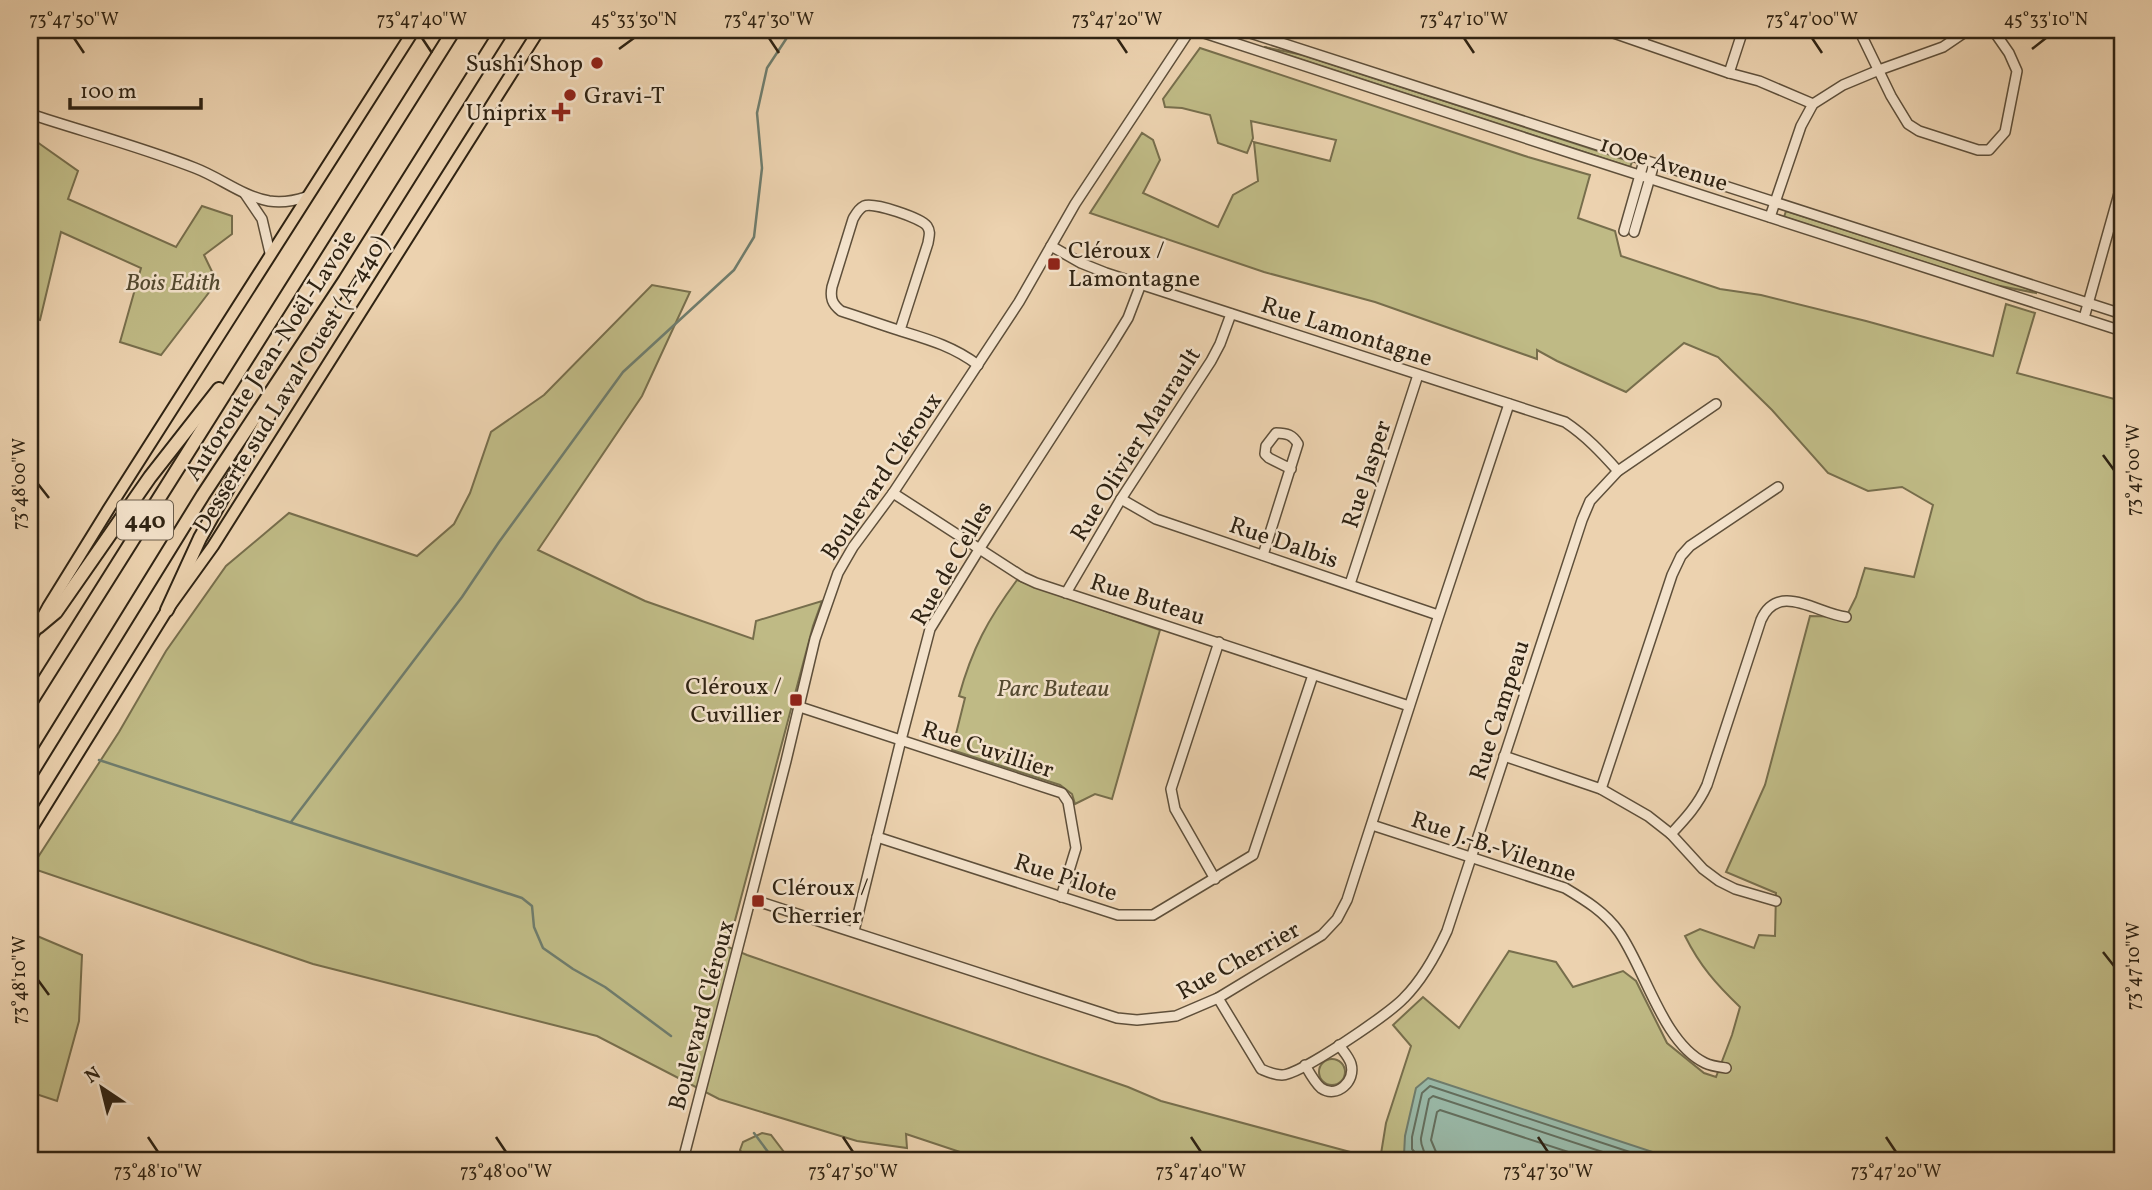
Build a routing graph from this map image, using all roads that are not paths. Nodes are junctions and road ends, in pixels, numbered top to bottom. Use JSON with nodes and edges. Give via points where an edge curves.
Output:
{"nodes":[{"id":1,"x":414,"y":30,"type":"edge"},
{"id":2,"x":454,"y":30,"type":"edge"},
{"id":3,"x":502,"y":30,"type":"edge"},
{"id":4,"x":539,"y":30,"type":"edge"},
{"id":5,"x":1192,"y":30,"type":"edge"},
{"id":6,"x":1241,"y":30,"type":"edge"},
{"id":7,"x":1605,"y":30,"type":"edge"},
{"id":8,"x":1647,"y":30,"type":"edge"},
{"id":9,"x":1743,"y":30,"type":"edge"},
{"id":10,"x":1859,"y":30,"type":"edge"},
{"id":11,"x":1968,"y":30,"type":"edge"},
{"id":12,"x":1993,"y":30,"type":"edge"},
{"id":13,"x":1642,"y":42,"type":"junction"},
{"id":14,"x":1879,"y":69,"type":"junction"},
{"id":15,"x":1729,"y":73,"type":"junction"},
{"id":16,"x":1813,"y":104,"type":"junction"},
{"id":17,"x":30,"y":114,"type":"edge"},
{"id":18,"x":1644,"y":161,"type":"junction"},
{"id":19,"x":1654,"y":164,"type":"junction"},
{"id":20,"x":1640,"y":176,"type":"junction"},
{"id":21,"x":1650,"y":179,"type":"junction"},
{"id":22,"x":2122,"y":184,"type":"edge"},
{"id":23,"x":244,"y":194,"type":"junction"},
{"id":24,"x":306,"y":197,"type":"junction"},
{"id":25,"x":1775,"y":203,"type":"junction"},
{"id":26,"x":1770,"y":217,"type":"junction"},
{"id":27,"x":1051,"y":246,"type":"junction"},
{"id":28,"x":270,"y":253,"type":"junction"},
{"id":29,"x":345,"y":280,"type":"junction"},
{"id":30,"x":1141,"y":284,"type":"junction"},
{"id":31,"x":2089,"y":304,"type":"junction"},
{"id":32,"x":1231,"y":314,"type":"junction"},
{"id":33,"x":2122,"y":314,"type":"edge"},
{"id":34,"x":2084,"y":318,"type":"junction"},
{"id":35,"x":900,"y":330,"type":"junction"},
{"id":36,"x":2122,"y":331,"type":"edge"},
{"id":37,"x":261,"y":337,"type":"junction"},
{"id":38,"x":978,"y":365,"type":"junction"},
{"id":39,"x":1418,"y":375,"type":"junction"},
{"id":40,"x":1509,"y":404,"type":"junction"},
{"id":41,"x":1716,"y":404,"type":"dead end"},
{"id":42,"x":1292,"y":469,"type":"dead end"},
{"id":43,"x":1618,"y":471,"type":"junction"},
{"id":44,"x":1778,"y":486,"type":"dead end"},
{"id":45,"x":893,"y":493,"type":"junction"},
{"id":46,"x":1121,"y":499,"type":"junction"},
{"id":47,"x":980,"y":548,"type":"junction"},
{"id":48,"x":1263,"y":555,"type":"junction"},
{"id":49,"x":1350,"y":584,"type":"junction"},
{"id":50,"x":1066,"y":593,"type":"junction"},
{"id":51,"x":167,"y":610,"type":"junction"},
{"id":52,"x":1438,"y":615,"type":"junction"},
{"id":53,"x":1846,"y":617,"type":"dead end"},
{"id":54,"x":38,"y":627,"type":"junction"},
{"id":55,"x":30,"y":640,"type":"edge"},
{"id":56,"x":1219,"y":642,"type":"junction"},
{"id":57,"x":1313,"y":675,"type":"junction"},
{"id":58,"x":30,"y":702,"type":"edge"},
{"id":59,"x":1409,"y":706,"type":"junction"},
{"id":60,"x":800,"y":707,"type":"junction"},
{"id":61,"x":901,"y":740,"type":"junction"},
{"id":62,"x":1504,"y":757,"type":"junction"},
{"id":63,"x":30,"y":775,"type":"edge"},
{"id":64,"x":1601,"y":789,"type":"junction"},
{"id":65,"x":1372,"y":825,"type":"junction"},
{"id":66,"x":30,"y":831,"type":"edge"},
{"id":67,"x":1671,"y":834,"type":"junction"},
{"id":68,"x":877,"y":837,"type":"junction"},
{"id":69,"x":1471,"y":856,"type":"junction"},
{"id":70,"x":1215,"y":879,"type":"junction"},
{"id":71,"x":1062,"y":897,"type":"junction"},
{"id":72,"x":751,"y":899,"type":"junction"},
{"id":73,"x":1776,"y":901,"type":"dead end"},
{"id":74,"x":854,"y":931,"type":"junction"},
{"id":75,"x":1218,"y":998,"type":"junction"},
{"id":76,"x":1339,"y":1045,"type":"junction"},
{"id":77,"x":1305,"y":1065,"type":"junction"},
{"id":78,"x":1726,"y":1068,"type":"dead end"},
{"id":79,"x":683,"y":1160,"type":"edge"}],
"edges":[{"from":1,"to":24,"type":"main road"},
{"from":2,"to":37,"type":"highway","name":"Autoroute Jean-Noël-Lavoie","number":"440"},
{"from":3,"to":29,"type":"highway","name":"Autoroute Jean-Noël-Lavoie","number":"440"},
{"from":4,"to":51,"type":"main road","name":"Desserte sud Laval Ouest (A-440)","via":[[213,546]]},
{"from":5,"to":20,"type":"street","name":"100e Avenue"},
{"from":5,"to":27,"type":"street","name":"Boulevard Cléroux"},
{"from":6,"to":18,"type":"street","name":"100e Avenue"},
{"from":7,"to":13,"type":"street"},
{"from":8,"to":13,"type":"street"},
{"from":9,"to":15,"type":"street"},
{"from":10,"to":14,"type":"street"},
{"from":11,"to":14,"type":"street","via":[[1943,47]]},
{"from":12,"to":14,"type":"street","via":[[2017,71],[2005,132],[1989,150],[1943,139],[1908,124]]},
{"from":13,"to":15,"type":"street"},
{"from":14,"to":16,"type":"street"},
{"from":15,"to":16,"type":"street"},
{"from":16,"to":25,"type":"street"},
{"from":17,"to":23,"type":"street","via":[[193,167]]},
{"from":18,"to":19,"type":"street","name":"100e Avenue"},
{"from":18,"to":20,"type":"street"},
{"from":19,"to":21,"type":"street"},
{"from":19,"to":25,"type":"street","name":"100e Avenue"},
{"from":20,"to":21,"type":"street","name":"100e Avenue"},
{"from":20,"to":21,"type":"street","via":[[1629,231]]},
{"from":21,"to":26,"type":"street","name":"100e Avenue"},
{"from":22,"to":31,"type":"street"},
{"from":23,"to":24,"type":"street","via":[[276,202]]},
{"from":23,"to":28,"type":"street","via":[[261,219]]},
{"from":24,"to":28,"type":"main road"},
{"from":25,"to":26,"type":"street"},
{"from":25,"to":31,"type":"street","name":"100e Avenue"},
{"from":26,"to":34,"type":"street","name":"100e Avenue"},
{"from":27,"to":30,"type":"street","name":"Rue Lamontagne","via":[[1081,263]]},
{"from":27,"to":38,"type":"street","name":"Boulevard Cléroux"},
{"from":28,"to":54,"type":"main road"},
{"from":29,"to":51,"type":"highway","via":[[200,538]]},
{"from":29,"to":63,"type":"highway","name":"Autoroute Jean-Noël-Lavoie","number":"440","via":[[203,495]]},
{"from":30,"to":32,"type":"street","name":"Rue Lamontagne"},
{"from":30,"to":47,"type":"street","name":"Rue de Celles","via":[[1128,318]]},
{"from":31,"to":33,"type":"street","name":"100e Avenue"},
{"from":31,"to":34,"type":"street"},
{"from":32,"to":39,"type":"street","name":"Rue Lamontagne"},
{"from":32,"to":46,"type":"street","name":"Rue Olivier Maurault","via":[[1211,360]]},
{"from":34,"to":36,"type":"street","name":"100e Avenue"},
{"from":35,"to":35,"type":"street","via":[[841,311],[830,296],[853,219],[865,205],[919,220],[930,232]]},
{"from":35,"to":38,"type":"street","via":[[950,347]]},
{"from":37,"to":54,"type":"highway","via":[[150,477],[56,612]]},
{"from":37,"to":58,"type":"highway","name":"Autoroute Jean-Noël-Lavoie","number":"440"},
{"from":38,"to":45,"type":"street","name":"Boulevard Cléroux"},
{"from":39,"to":40,"type":"street","name":"Rue Lamontagne"},
{"from":39,"to":49,"type":"street","name":"Rue Jasper"},
{"from":40,"to":43,"type":"street","name":"Rue Lamontagne","via":[[1565,422],[1597,446]]},
{"from":40,"to":52,"type":"street","name":"Rue Cherrier"},
{"from":41,"to":43,"type":"street","name":"Rue Campeau"},
{"from":42,"to":48,"type":"street"},
{"from":43,"to":62,"type":"street","name":"Rue Campeau","via":[[1590,501],[1582,520]]},
{"from":44,"to":64,"type":"street","via":[[1681,556]]},
{"from":45,"to":47,"type":"street","name":"Rue Buteau"},
{"from":45,"to":60,"type":"street","name":"Boulevard Cléroux","via":[[838,572],[815,639]]},
{"from":46,"to":48,"type":"street","name":"Rue Dalbis","via":[[1156,519]]},
{"from":46,"to":50,"type":"street","name":"Rue Olivier Maurault"},
{"from":47,"to":50,"type":"street","name":"Rue Buteau","via":[[1023,577]]},
{"from":47,"to":61,"type":"street","name":"Rue de Celles","via":[[930,629]]},
{"from":48,"to":49,"type":"street","name":"Rue Dalbis"},
{"from":49,"to":52,"type":"street","name":"Rue Dalbis"},
{"from":50,"to":56,"type":"street","name":"Rue Buteau"},
{"from":51,"to":66,"type":"main road","name":"Desserte sud Laval Ouest (A-440)"},
{"from":52,"to":59,"type":"street","name":"Rue Cherrier"},
{"from":53,"to":67,"type":"street","via":[[1786,600],[1767,610],[1707,785],[1689,816]]},
{"from":54,"to":55,"type":"main road"},
{"from":56,"to":57,"type":"street","name":"Rue Buteau"},
{"from":56,"to":70,"type":"street","via":[[1171,789],[1175,809]]},
{"from":57,"to":59,"type":"street","name":"Rue Buteau"},
{"from":57,"to":70,"type":"street","name":"Rue Pilote","via":[[1257,847],[1253,855]]},
{"from":59,"to":65,"type":"street","name":"Rue Cherrier"},
{"from":60,"to":61,"type":"street","name":"Rue Cuvillier"},
{"from":60,"to":72,"type":"street","name":"Boulevard Cléroux"},
{"from":61,"to":68,"type":"street","name":"Rue de Celles"},
{"from":61,"to":71,"type":"street","name":"Rue Cuvillier","via":[[1066,796],[1076,848]]},
{"from":62,"to":64,"type":"street"},
{"from":62,"to":69,"type":"street","name":"Rue Campeau"},
{"from":64,"to":67,"type":"street"},
{"from":65,"to":69,"type":"street","name":"Rue J.-B.-Vilenne"},
{"from":65,"to":75,"type":"street","name":"Rue Cherrier","via":[[1337,919],[1322,935]]},
{"from":67,"to":73,"type":"street","via":[[1718,881]]},
{"from":68,"to":71,"type":"street","name":"Rue Pilote"},
{"from":68,"to":74,"type":"street","name":"Rue de Celles"},
{"from":69,"to":76,"type":"street","name":"Rue Campeau","via":[[1447,930],[1423,976],[1404,999]]},
{"from":69,"to":78,"type":"street","name":"Rue J.-B.-Vilenne","via":[[1565,888],[1604,914],[1630,948],[1671,1031],[1704,1063]]},
{"from":70,"to":71,"type":"street","name":"Rue Pilote","via":[[1153,915],[1118,915]]},
{"from":72,"to":74,"type":"street","name":"Rue Cherrier"},
{"from":72,"to":79,"type":"street","name":"Boulevard Cléroux"},
{"from":74,"to":75,"type":"street","name":"Rue Cherrier","via":[[1117,1018],[1176,1016]]},
{"from":75,"to":77,"type":"street","name":"Rue Campeau","via":[[1261,1069],[1284,1076]]},
{"from":76,"to":77,"type":"street","name":"Rue Campeau"},
{"from":76,"to":77,"type":"street","via":[[1352,1073],[1338,1091],[1320,1087]]}]}
